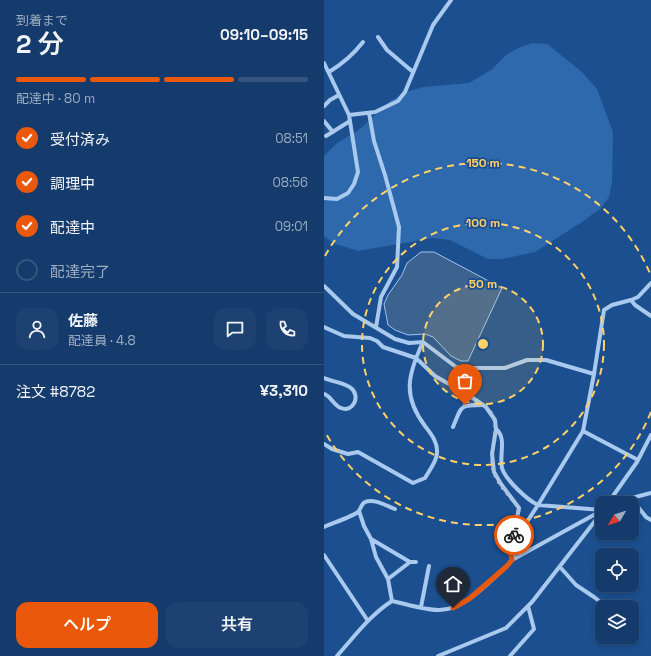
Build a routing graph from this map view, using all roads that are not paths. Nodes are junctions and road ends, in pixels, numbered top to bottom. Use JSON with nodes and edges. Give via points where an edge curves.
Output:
{"nodes":[{"id":1,"x":452,"y":0,"type":"edge"},
{"id":2,"x":378,"y":37,"type":"dead end"},
{"id":3,"x":363,"y":42,"type":"dead end"},
{"id":4,"x":324,"y":63,"type":"edge"},
{"id":5,"x":329,"y":72,"type":"junction"},
{"id":6,"x":413,"y":72,"type":"junction"},
{"id":7,"x":339,"y":95,"type":"junction"},
{"id":8,"x":324,"y":106,"type":"edge"},
{"id":9,"x":369,"y":112,"type":"junction"},
{"id":10,"x":349,"y":115,"type":"junction"},
{"id":11,"x":324,"y":121,"type":"edge"},
{"id":12,"x":350,"y":121,"type":"junction"},
{"id":13,"x":333,"y":132,"type":"junction"},
{"id":14,"x":326,"y":136,"type":"dead end"},
{"id":15,"x":324,"y":198,"type":"edge"},
{"id":16,"x":651,"y":283,"type":"edge"},
{"id":17,"x":324,"y":286,"type":"edge"},
{"id":18,"x":631,"y":300,"type":"junction"},
{"id":19,"x":651,"y":316,"type":"edge"},
{"id":20,"x":324,"y":326,"type":"edge"},
{"id":21,"x":376,"y":327,"type":"junction"},
{"id":22,"x":423,"y":342,"type":"junction"},
{"id":23,"x":416,"y":358,"type":"junction"},
{"id":24,"x":594,"y":374,"type":"junction"},
{"id":25,"x":324,"y":378,"type":"edge"},
{"id":26,"x":324,"y":394,"type":"edge"},
{"id":27,"x":483,"y":405,"type":"junction"},
{"id":28,"x":453,"y":427,"type":"dead end"},
{"id":29,"x":496,"y":429,"type":"junction"},
{"id":30,"x":583,"y":431,"type":"junction"},
{"id":31,"x":651,"y":435,"type":"edge"},
{"id":32,"x":324,"y":444,"type":"edge"},
{"id":33,"x":638,"y":460,"type":"junction"},
{"id":34,"x":651,"y":493,"type":"edge"},
{"id":35,"x":613,"y":496,"type":"edge"},
{"id":36,"x":639,"y":496,"type":"edge"},
{"id":37,"x":538,"y":505,"type":"junction"},
{"id":38,"x":639,"y":508,"type":"edge"},
{"id":39,"x":395,"y":509,"type":"dead end"},
{"id":40,"x":595,"y":510,"type":"edge"},
{"id":41,"x":359,"y":511,"type":"junction"},
{"id":42,"x":595,"y":515,"type":"edge"},
{"id":43,"x":595,"y":520,"type":"edge"},
{"id":44,"x":651,"y":520,"type":"edge"},
{"id":45,"x":324,"y":527,"type":"edge"},
{"id":46,"x":372,"y":539,"type":"junction"},
{"id":47,"x":324,"y":555,"type":"edge"},
{"id":48,"x":512,"y":560,"type":"junction"},
{"id":49,"x":410,"y":562,"type":"junction"},
{"id":50,"x":416,"y":562,"type":"dead end"},
{"id":51,"x":429,"y":566,"type":"dead end"},
{"id":52,"x":560,"y":567,"type":"junction"},
{"id":53,"x":388,"y":579,"type":"junction"},
{"id":54,"x":598,"y":600,"type":"edge"},
{"id":55,"x":392,"y":602,"type":"junction"},
{"id":56,"x":528,"y":606,"type":"junction"},
{"id":57,"x":421,"y":607,"type":"junction"},
{"id":58,"x":368,"y":622,"type":"junction"},
{"id":59,"x":337,"y":656,"type":"edge"},
{"id":60,"x":438,"y":656,"type":"edge"},
{"id":61,"x":510,"y":656,"type":"edge"}],
"edges":[{"from":1,"to":6,"type":"street","via":[[433,25]]},
{"from":2,"to":6,"type":"street","via":[[387,50]]},
{"from":3,"to":5,"type":"street","via":[[353,54]]},
{"from":4,"to":5,"type":"street"},
{"from":5,"to":7,"type":"street"},
{"from":6,"to":9,"type":"street","via":[[405,92],[398,101],[375,112]]},
{"from":7,"to":8,"type":"street"},
{"from":7,"to":10,"type":"street"},
{"from":9,"to":10,"type":"street"},
{"from":9,"to":21,"type":"street","via":[[374,141],[399,227],[397,266],[381,297]]},
{"from":10,"to":12,"type":"street"},
{"from":11,"to":13,"type":"street"},
{"from":12,"to":13,"type":"street"},
{"from":12,"to":15,"type":"street","via":[[358,172],[354,184],[348,193],[337,199]]},
{"from":13,"to":14,"type":"street"},
{"from":16,"to":18,"type":"street","via":[[638,297]]},
{"from":17,"to":21,"type":"street","via":[[353,314]]},
{"from":18,"to":19,"type":"street"},
{"from":18,"to":24,"type":"street","via":[[604,310]]},
{"from":20,"to":23,"type":"street","via":[[344,336],[370,338],[383,347]]},
{"from":21,"to":22,"type":"street","via":[[395,339],[408,343]]},
{"from":22,"to":23,"type":"street"},
{"from":22,"to":24,"type":"street","via":[[456,367],[505,368],[538,359]]},
{"from":23,"to":27,"type":"street","via":[[436,376]]},
{"from":23,"to":32,"type":"street","via":[[409,392],[413,408],[433,437],[438,455],[426,478],[413,483],[358,452],[348,454]]},
{"from":24,"to":30,"type":"street"},
{"from":25,"to":26,"type":"street","via":[[351,388],[356,400],[353,405],[342,409]]},
{"from":27,"to":28,"type":"street","via":[[461,407]]},
{"from":27,"to":29,"type":"street","via":[[495,420]]},
{"from":29,"to":37,"type":"street","via":[[502,437],[502,469],[507,478]]},
{"from":29,"to":48,"type":"street","via":[[492,454],[494,472],[519,508],[510,551]]},
{"from":30,"to":33,"type":"street"},
{"from":30,"to":37,"type":"street"},
{"from":31,"to":33,"type":"street"},
{"from":33,"to":35,"type":"street"},
{"from":34,"to":36,"type":"street"},
{"from":37,"to":40,"type":"street"},
{"from":37,"to":48,"type":"street","via":[[521,531]]},
{"from":38,"to":44,"type":"street"},
{"from":39,"to":41,"type":"street","via":[[370,501],[365,502]]},
{"from":41,"to":45,"type":"street"},
{"from":41,"to":46,"type":"street"},
{"from":42,"to":48,"type":"street"},
{"from":43,"to":52,"type":"street"},
{"from":46,"to":49,"type":"street"},
{"from":46,"to":53,"type":"street","via":[[376,556]]},
{"from":47,"to":58,"type":"street"},
{"from":48,"to":57,"type":"street","via":[[469,599],[453,608],[438,610]]},
{"from":49,"to":50,"type":"street"},
{"from":49,"to":53,"type":"street"},
{"from":51,"to":57,"type":"street"},
{"from":52,"to":54,"type":"street","via":[[576,585]]},
{"from":52,"to":56,"type":"street"},
{"from":53,"to":55,"type":"street"},
{"from":55,"to":57,"type":"street"},
{"from":55,"to":58,"type":"street"},
{"from":56,"to":60,"type":"street","via":[[506,628]]},
{"from":56,"to":61,"type":"street","via":[[534,629]]},
{"from":58,"to":59,"type":"street"}]}
